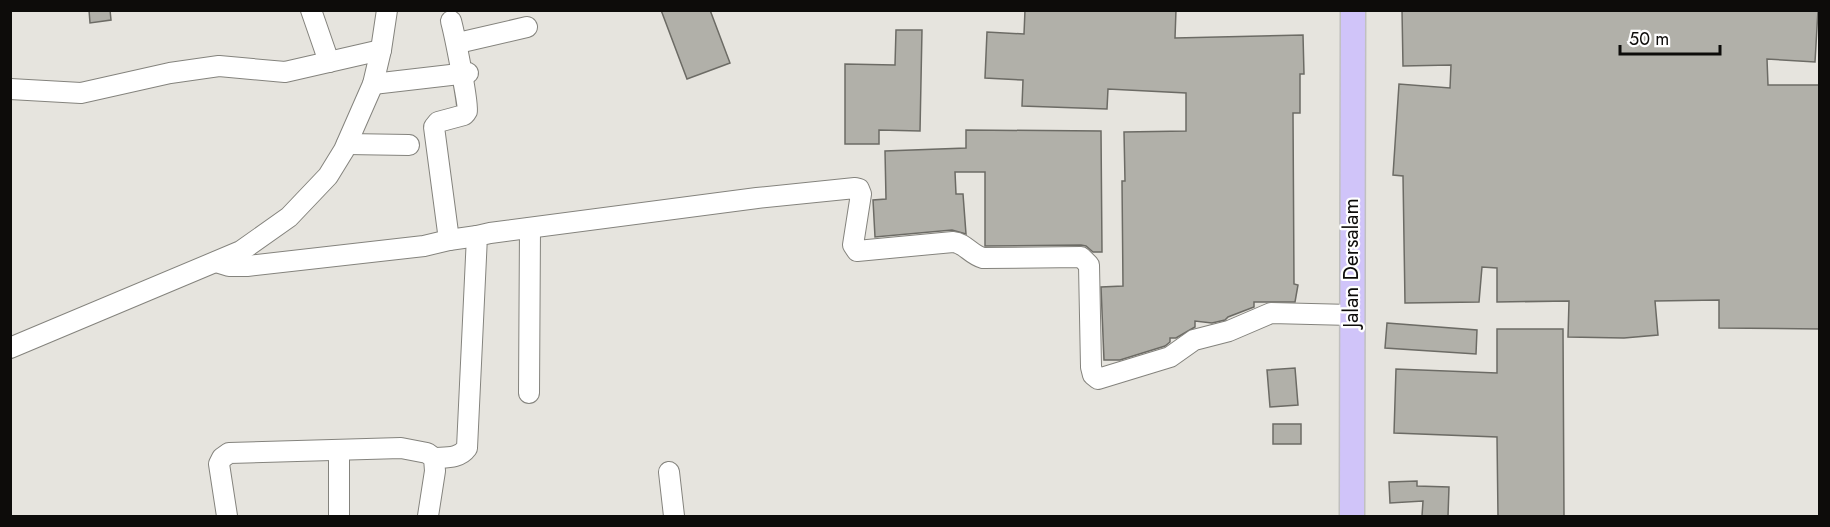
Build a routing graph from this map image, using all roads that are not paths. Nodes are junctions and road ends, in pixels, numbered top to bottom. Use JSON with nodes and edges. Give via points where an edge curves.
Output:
{"nodes":[{"id":1,"x":311,"y":10,"type":"edge"},
{"id":2,"x":387,"y":10,"type":"edge"},
{"id":3,"x":1353,"y":10,"type":"edge"},
{"id":4,"x":451,"y":21,"type":"dead end"},
{"id":5,"x":527,"y":27,"type":"dead end"},
{"id":6,"x":458,"y":43,"type":"junction"},
{"id":7,"x":381,"y":50,"type":"junction"},
{"id":8,"x":329,"y":62,"type":"junction"},
{"id":9,"x":464,"y":73,"type":"junction"},
{"id":10,"x":373,"y":84,"type":"junction"},
{"id":11,"x":10,"y":89,"type":"edge"},
{"id":12,"x":347,"y":144,"type":"junction"},
{"id":13,"x":409,"y":145,"type":"dead end"},
{"id":14,"x":530,"y":228,"type":"junction"},
{"id":15,"x":477,"y":236,"type":"junction"},
{"id":16,"x":449,"y":240,"type":"junction"},
{"id":17,"x":216,"y":262,"type":"junction"},
{"id":18,"x":1351,"y":315,"type":"junction"},
{"id":19,"x":10,"y":348,"type":"edge"},
{"id":20,"x":529,"y":393,"type":"dead end"},
{"id":21,"x":339,"y":451,"type":"junction"},
{"id":22,"x":434,"y":458,"type":"junction"},
{"id":23,"x":669,"y":472,"type":"dead end"},
{"id":24,"x":227,"y":516,"type":"edge"},
{"id":25,"x":339,"y":516,"type":"edge"},
{"id":26,"x":428,"y":516,"type":"edge"},
{"id":27,"x":674,"y":516,"type":"edge"},
{"id":28,"x":1352,"y":516,"type":"edge"}],
"edges":[{"from":1,"to":8,"type":"street"},
{"from":2,"to":7,"type":"street"},
{"from":3,"to":18,"type":"main road","name":"Jalan Dersalam"},
{"from":4,"to":6,"type":"street"},
{"from":5,"to":6,"type":"street"},
{"from":6,"to":9,"type":"street"},
{"from":7,"to":8,"type":"street"},
{"from":7,"to":10,"type":"street"},
{"from":8,"to":11,"type":"street","via":[[285,72],[219,66],[81,93]]},
{"from":9,"to":10,"type":"street"},
{"from":9,"to":16,"type":"street","via":[[466,113],[438,122],[434,130]]},
{"from":10,"to":12,"type":"street"},
{"from":12,"to":13,"type":"street"},
{"from":12,"to":17,"type":"street","via":[[328,176],[289,217],[241,251]]},
{"from":14,"to":15,"type":"street"},
{"from":14,"to":18,"type":"street","via":[[859,189],[853,245],[857,251],[958,242],[983,258],[1081,257],[1087,261],[1091,367],[1098,379],[1170,357],[1194,340],[1229,331],[1271,313]]},
{"from":14,"to":20,"type":"street"},
{"from":15,"to":16,"type":"street"},
{"from":15,"to":22,"type":"street","via":[[467,448],[456,456]]},
{"from":16,"to":17,"type":"street","via":[[247,266]]},
{"from":17,"to":19,"type":"street"},
{"from":18,"to":28,"type":"main road","name":"Jalan Dersalam"},
{"from":21,"to":22,"type":"street","via":[[401,448]]},
{"from":21,"to":24,"type":"street","via":[[229,453],[219,464]]},
{"from":21,"to":25,"type":"street"},
{"from":22,"to":26,"type":"street"},
{"from":23,"to":27,"type":"street"}]}
